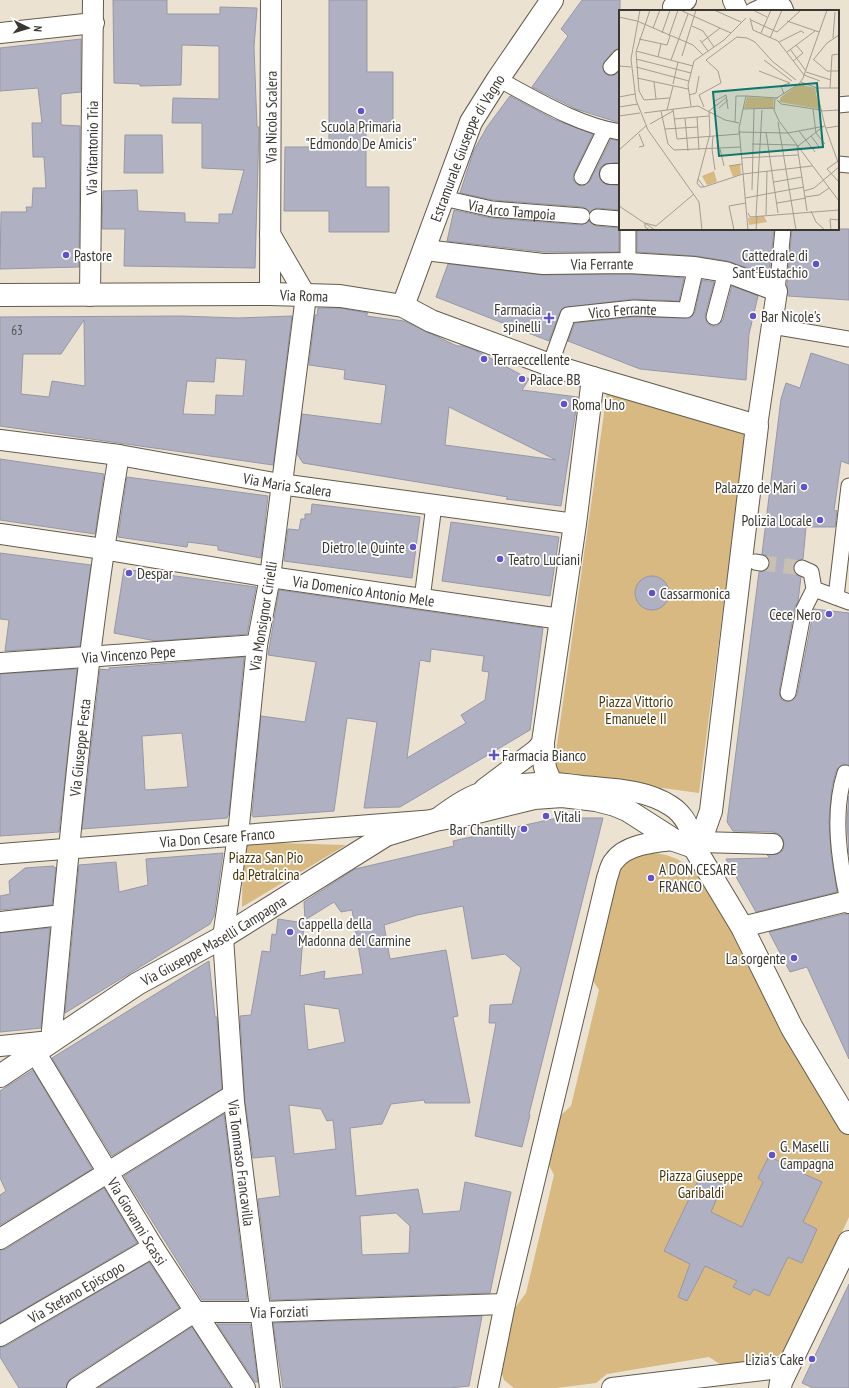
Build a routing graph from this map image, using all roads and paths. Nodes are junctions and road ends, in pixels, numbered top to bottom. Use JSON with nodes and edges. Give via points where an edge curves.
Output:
{"nodes":[{"id":1,"x":94,"y":0,"type":"edge"},
{"id":2,"x":271,"y":0,"type":"edge"},
{"id":3,"x":552,"y":0,"type":"edge"},
{"id":4,"x":733,"y":0,"type":"edge"},
{"id":5,"x":738,"y":10,"type":"edge"},
{"id":6,"x":754,"y":10,"type":"edge"},
{"id":7,"x":786,"y":10,"type":"edge"},
{"id":8,"x":94,"y":23,"type":"junction"},
{"id":9,"x":0,"y":33,"type":"edge"},
{"id":10,"x":498,"y":79,"type":"junction"},
{"id":11,"x":849,"y":104,"type":"edge"},
{"id":12,"x":839,"y":105,"type":"edge"},
{"id":13,"x":605,"y":130,"type":"junction"},
{"id":14,"x":619,"y":132,"type":"edge"},
{"id":15,"x":839,"y":164,"type":"edge"},
{"id":16,"x":849,"y":165,"type":"edge"},
{"id":17,"x":582,"y":176,"type":"dead end"},
{"id":18,"x":443,"y":198,"type":"junction"},
{"id":19,"x":619,"y":219,"type":"edge"},
{"id":20,"x":628,"y":230,"type":"edge"},
{"id":21,"x":783,"y":230,"type":"edge"},
{"id":22,"x":270,"y":234,"type":"junction"},
{"id":23,"x":425,"y":250,"type":"junction"},
{"id":24,"x":628,"y":263,"type":"junction"},
{"id":25,"x":696,"y":267,"type":"junction"},
{"id":26,"x":726,"y":272,"type":"junction"},
{"id":27,"x":776,"y":291,"type":"junction"},
{"id":28,"x":270,"y":294,"type":"junction"},
{"id":29,"x":0,"y":295,"type":"edge"},
{"id":30,"x":90,"y":296,"type":"junction"},
{"id":31,"x":306,"y":296,"type":"junction"},
{"id":32,"x":403,"y":306,"type":"junction"},
{"id":33,"x":714,"y":317,"type":"dead end"},
{"id":34,"x":772,"y":326,"type":"junction"},
{"id":35,"x":849,"y":339,"type":"edge"},
{"id":36,"x":550,"y":365,"type":"junction"},
{"id":37,"x":593,"y":378,"type":"junction"},
{"id":38,"x":757,"y":426,"type":"junction"},
{"id":39,"x":0,"y":440,"type":"edge"},
{"id":40,"x":119,"y":455,"type":"junction"},
{"id":41,"x":280,"y":484,"type":"junction"},
{"id":42,"x":849,"y":486,"type":"edge"},
{"id":43,"x":434,"y":505,"type":"junction"},
{"id":44,"x":575,"y":524,"type":"junction"},
{"id":45,"x":0,"y":534,"type":"edge"},
{"id":46,"x":103,"y":549,"type":"junction"},
{"id":47,"x":802,"y":568,"type":"dead end"},
{"id":48,"x":270,"y":577,"type":"junction"},
{"id":49,"x":814,"y":589,"type":"junction"},
{"id":50,"x":422,"y":599,"type":"junction"},
{"id":51,"x":842,"y":599,"type":"edge"},
{"id":52,"x":561,"y":618,"type":"junction"},
{"id":53,"x":257,"y":645,"type":"junction"},
{"id":54,"x":91,"y":656,"type":"junction"},
{"id":55,"x":0,"y":663,"type":"edge"},
{"id":56,"x":788,"y":693,"type":"dead end"},
{"id":57,"x":543,"y":742,"type":"junction"},
{"id":58,"x":845,"y":773,"type":"dead end"},
{"id":59,"x":556,"y":790,"type":"junction"},
{"id":60,"x":480,"y":793,"type":"junction"},
{"id":61,"x":435,"y":820,"type":"junction"},
{"id":62,"x":238,"y":835,"type":"junction"},
{"id":63,"x":690,"y":843,"type":"junction"},
{"id":64,"x":772,"y":844,"type":"dead end"},
{"id":65,"x":68,"y":848,"type":"junction"},
{"id":66,"x":0,"y":854,"type":"edge"},
{"id":67,"x":845,"y":855,"type":"edge"},
{"id":68,"x":849,"y":902,"type":"edge"},
{"id":69,"x":62,"y":915,"type":"junction"},
{"id":70,"x":0,"y":922,"type":"edge"},
{"id":71,"x":742,"y":927,"type":"junction"},
{"id":72,"x":223,"y":937,"type":"junction"},
{"id":73,"x":0,"y":1046,"type":"edge"},
{"id":74,"x":43,"y":1046,"type":"junction"},
{"id":75,"x":0,"y":1076,"type":"edge"},
{"id":76,"x":233,"y":1095,"type":"junction"},
{"id":77,"x":849,"y":1123,"type":"edge"},
{"id":78,"x":109,"y":1172,"type":"junction"},
{"id":79,"x":0,"y":1239,"type":"edge"},
{"id":80,"x":849,"y":1242,"type":"edge"},
{"id":81,"x":153,"y":1247,"type":"junction"},
{"id":82,"x":505,"y":1304,"type":"junction"},
{"id":83,"x":194,"y":1312,"type":"junction"},
{"id":84,"x":259,"y":1312,"type":"junction"},
{"id":85,"x":0,"y":1336,"type":"edge"},
{"id":86,"x":786,"y":1381,"type":"edge"},
{"id":87,"x":77,"y":1388,"type":"edge"},
{"id":88,"x":246,"y":1388,"type":"edge"},
{"id":89,"x":270,"y":1388,"type":"edge"},
{"id":90,"x":488,"y":1388,"type":"edge"},
{"id":91,"x":612,"y":1388,"type":"edge"}],
"edges":[{"from":1,"to":8,"type":"street","name":"Via Vitantonio Tria"},
{"from":2,"to":22,"type":"street","name":"Via Nicola Scalera"},
{"from":3,"to":10,"type":"street","name":"Estramurale Giuseppe di Vagno"},
{"from":4,"to":5,"type":"street"},
{"from":6,"to":7,"type":"street","via":[[777,2]]},
{"from":8,"to":9,"type":"street"},
{"from":8,"to":30,"type":"street","name":"Via Vitantonio Tria"},
{"from":10,"to":13,"type":"street","via":[[562,112]]},
{"from":10,"to":18,"type":"street","name":"Estramurale Giuseppe di Vagno","via":[[471,122]]},
{"from":11,"to":12,"type":"street"},
{"from":13,"to":14,"type":"street"},
{"from":13,"to":17,"type":"street"},
{"from":15,"to":16,"type":"street"},
{"from":18,"to":19,"type":"street","name":"Via Arco Tampoia","via":[[492,209]]},
{"from":18,"to":23,"type":"street","name":"Estramurale Giuseppe di Vagno"},
{"from":20,"to":24,"type":"street"},
{"from":21,"to":27,"type":"street"},
{"from":22,"to":28,"type":"street","name":"Via Nicola Scalera"},
{"from":22,"to":31,"type":"street"},
{"from":23,"to":24,"type":"street","name":"Via Ferrante","via":[[543,264]]},
{"from":23,"to":32,"type":"street","name":"Estramurale Giuseppe di Vagno"},
{"from":24,"to":25,"type":"street","name":"Via Ferrante"},
{"from":25,"to":26,"type":"street","name":"Via Ferrante"},
{"from":25,"to":36,"type":"street","name":"Vico Ferrante","via":[[686,310],[634,308],[568,315]]},
{"from":26,"to":27,"type":"street","name":"Via Ferrante"},
{"from":26,"to":33,"type":"street"},
{"from":27,"to":34,"type":"street"},
{"from":28,"to":30,"type":"street","name":"Via Roma"},
{"from":28,"to":31,"type":"street","name":"Via Roma"},
{"from":29,"to":30,"type":"street","name":"Via Roma"},
{"from":31,"to":32,"type":"street","name":"Via Roma","via":[[340,296]]},
{"from":31,"to":41,"type":"street","name":"Via Monsignor Cirielli"},
{"from":32,"to":36,"type":"street","name":"Via Roma","via":[[431,321]]},
{"from":34,"to":35,"type":"street"},
{"from":34,"to":38,"type":"street"},
{"from":36,"to":37,"type":"street","name":"Via Roma"},
{"from":37,"to":38,"type":"street","name":"Via Roma"},
{"from":37,"to":44,"type":"street"},
{"from":38,"to":63,"type":"street","via":[[710,811]]},
{"from":39,"to":40,"type":"street","name":"Via Maria Scalera"},
{"from":40,"to":41,"type":"street","name":"Via Maria Scalera"},
{"from":40,"to":46,"type":"street","name":"Via Giuseppe Festa"},
{"from":41,"to":43,"type":"street","name":"Via Maria Scalera"},
{"from":41,"to":48,"type":"street","name":"Via Monsignor Cirielli"},
{"from":42,"to":51,"type":"street"},
{"from":43,"to":44,"type":"street","name":"Via Maria Scalera"},
{"from":43,"to":50,"type":"street"},
{"from":44,"to":52,"type":"street"},
{"from":45,"to":46,"type":"street","name":"Via Domenico Antonio Mele"},
{"from":46,"to":48,"type":"street","name":"Via Domenico Antonio Mele"},
{"from":46,"to":54,"type":"street","name":"Via Giuseppe Festa"},
{"from":47,"to":49,"type":"street","via":[[811,572]]},
{"from":48,"to":50,"type":"street","name":"Via Domenico Antonio Mele"},
{"from":48,"to":53,"type":"street","name":"Via Monsignor Cirielli"},
{"from":49,"to":51,"type":"street"},
{"from":49,"to":56,"type":"street","via":[[804,609]]},
{"from":50,"to":52,"type":"street","name":"Via Domenico Antonio Mele"},
{"from":52,"to":57,"type":"street"},
{"from":53,"to":54,"type":"street","name":"Via Vincenzo Pepe"},
{"from":53,"to":62,"type":"street","name":"Via Monsignor Cirielli"},
{"from":54,"to":55,"type":"street","name":"Via Vincenzo Pepe"},
{"from":54,"to":65,"type":"street","name":"Via Giuseppe Festa"},
{"from":57,"to":59,"type":"street","via":[[543,761]]},
{"from":57,"to":60,"type":"street"},
{"from":58,"to":67,"type":"street","via":[[839,791],[838,833]]},
{"from":59,"to":60,"type":"street","via":[[518,785]]},
{"from":59,"to":61,"type":"street","name":"Via Giuseppe Maselli Campagna","via":[[534,798]]},
{"from":59,"to":63,"type":"street","name":"Via Giuseppe Maselli Campagna","via":[[615,805]]},
{"from":60,"to":61,"type":"street","via":[[464,800]]},
{"from":61,"to":62,"type":"street","name":"Via Don Cesare Franco"},
{"from":61,"to":72,"type":"street","name":"Via Giuseppe Maselli Campagna","via":[[386,835]]},
{"from":62,"to":65,"type":"street","name":"Via Don Cesare Franco"},
{"from":62,"to":72,"type":"street","name":"Via Monsignor Cirielli"},
{"from":63,"to":64,"type":"street"},
{"from":63,"to":71,"type":"street"},
{"from":63,"to":82,"type":"street","via":[[651,843],[620,853],[613,862],[594,924]]},
{"from":65,"to":66,"type":"street","name":"Via Don Cesare Franco"},
{"from":65,"to":69,"type":"street","name":"Via Giuseppe Festa"},
{"from":67,"to":68,"type":"street","via":[[841,868]]},
{"from":68,"to":71,"type":"street"},
{"from":69,"to":70,"type":"street"},
{"from":69,"to":74,"type":"street","name":"Via Giuseppe Festa"},
{"from":71,"to":77,"type":"street","via":[[792,1028]]},
{"from":72,"to":74,"type":"street","name":"Via Giuseppe Maselli Campagna","via":[[137,984]]},
{"from":72,"to":76,"type":"street","name":"Via Tommaso Francavilla"},
{"from":73,"to":74,"type":"street"},
{"from":74,"to":75,"type":"street","name":"Via Giuseppe Maselli Campagna"},
{"from":74,"to":78,"type":"street","name":"Via Giovanni Scassi"},
{"from":76,"to":78,"type":"street"},
{"from":76,"to":84,"type":"street","name":"Via Tommaso Francavilla"},
{"from":78,"to":79,"type":"street"},
{"from":78,"to":81,"type":"street","name":"Via Giovanni Scassi"},
{"from":80,"to":86,"type":"street"},
{"from":81,"to":83,"type":"street","name":"Via Giovanni Scassi"},
{"from":81,"to":85,"type":"street","name":"Via Stefano Episcopo"},
{"from":82,"to":84,"type":"street","name":"Via Forziati"},
{"from":82,"to":90,"type":"street"},
{"from":83,"to":84,"type":"street","name":"Via Forziati"},
{"from":83,"to":87,"type":"street"},
{"from":83,"to":88,"type":"street","name":"Via Giovanni Scassi"},
{"from":84,"to":89,"type":"street","name":"Via Tommaso Francavilla"},
{"from":86,"to":91,"type":"street"}]}
